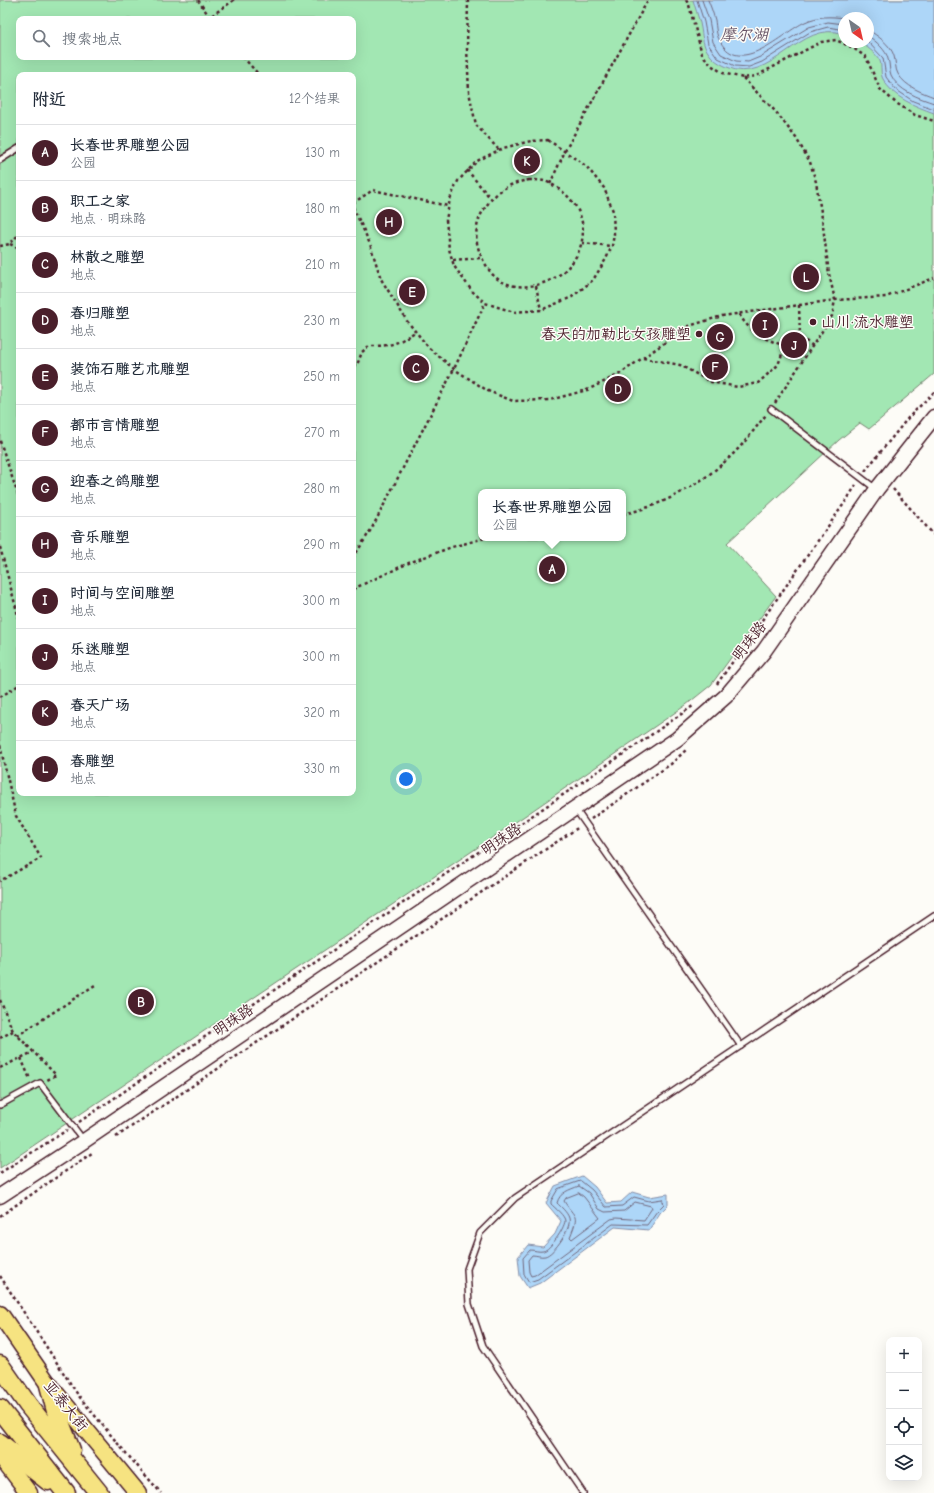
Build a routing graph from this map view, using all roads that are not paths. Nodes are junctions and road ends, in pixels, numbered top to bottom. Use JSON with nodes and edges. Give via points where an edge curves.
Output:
{"nodes":[{"id":1,"x":16,"y":150,"type":"edge"},
{"id":2,"x":0,"y":160,"type":"edge"},
{"id":3,"x":771,"y":409,"type":"road end"},
{"id":4,"x":934,"y":417,"type":"edge"},
{"id":5,"x":877,"y":489,"type":"junction"},
{"id":6,"x":575,"y":809,"type":"junction"},
{"id":7,"x":934,"y":916,"type":"edge"},
{"id":8,"x":741,"y":1046,"type":"junction"},
{"id":9,"x":0,"y":1105,"type":"edge"},
{"id":10,"x":84,"y":1141,"type":"junction"},
{"id":11,"x":0,"y":1196,"type":"edge"},
{"id":12,"x":0,"y":1314,"type":"edge"},
{"id":13,"x":0,"y":1365,"type":"edge"},
{"id":14,"x":48,"y":1386,"type":"junction"},
{"id":15,"x":0,"y":1409,"type":"edge"},
{"id":16,"x":0,"y":1443,"type":"edge"},
{"id":17,"x":0,"y":1456,"type":"edge"},
{"id":18,"x":78,"y":1467,"type":"junction"},
{"id":19,"x":29,"y":1493,"type":"edge"},
{"id":20,"x":62,"y":1493,"type":"edge"},
{"id":21,"x":66,"y":1493,"type":"edge"},
{"id":22,"x":99,"y":1493,"type":"edge"},
{"id":23,"x":138,"y":1493,"type":"edge"},
{"id":24,"x":583,"y":1493,"type":"edge"}],
"edges":[{"from":1,"to":2,"type":"lane"},
{"from":3,"to":5,"type":"lane"},
{"from":4,"to":5,"type":"street","name":"明珠路"},
{"from":5,"to":6,"type":"street","name":"明珠路","via":[[764,651],[726,696],[678,739]]},
{"from":6,"to":8,"type":"lane"},
{"from":6,"to":10,"type":"street","name":"明珠路"},
{"from":7,"to":8,"type":"lane"},
{"from":8,"to":24,"type":"lane","via":[[515,1198],[480,1234],[467,1269],[469,1304],[483,1346]]},
{"from":9,"to":10,"type":"lane","via":[[40,1083]]},
{"from":10,"to":11,"type":"street","name":"明珠路"},
{"from":12,"to":14,"type":"main road","name":"亚泰大街"},
{"from":13,"to":18,"type":"highway","via":[[28,1406]]},
{"from":14,"to":18,"type":"highway"},
{"from":14,"to":23,"type":"main road","name":"亚泰大街"},
{"from":15,"to":21,"type":"highway"},
{"from":16,"to":20,"type":"highway"},
{"from":17,"to":19,"type":"main road"},
{"from":18,"to":22,"type":"highway"}]}
